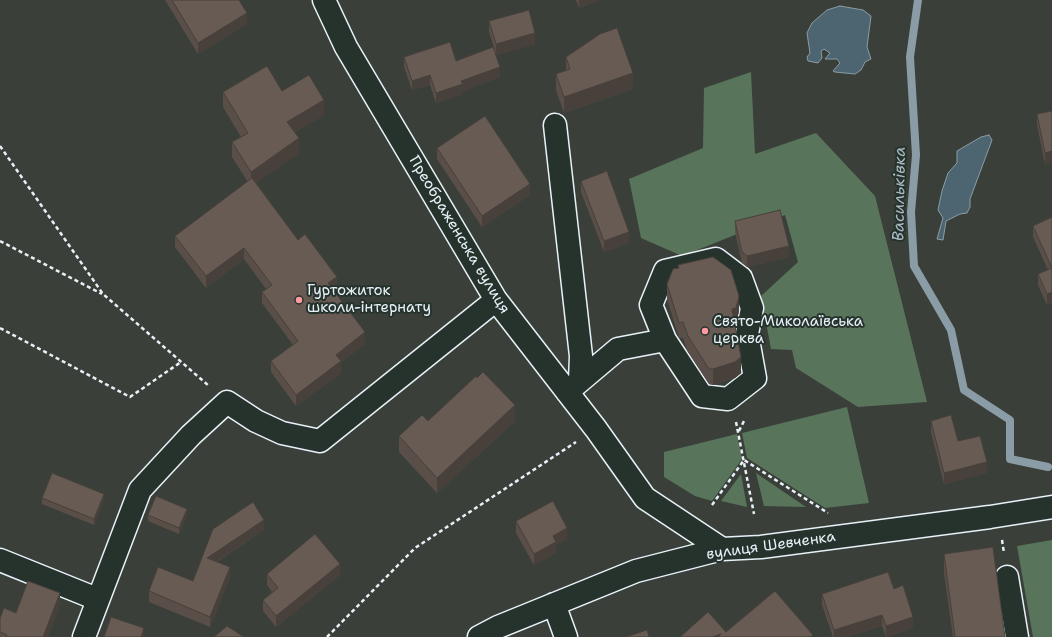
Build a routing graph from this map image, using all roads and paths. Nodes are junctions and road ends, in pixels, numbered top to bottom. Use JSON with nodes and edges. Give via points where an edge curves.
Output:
{"nodes":[{"id":1,"x":324,"y":0,"type":"edge"},
{"id":2,"x":555,"y":125,"type":"dead end"},
{"id":3,"x":0,"y":146,"type":"edge"},
{"id":4,"x":0,"y":241,"type":"edge"},
{"id":5,"x":103,"y":294,"type":"junction"},
{"id":6,"x":496,"y":300,"type":"junction"},
{"id":7,"x":0,"y":328,"type":"edge"},
{"id":8,"x":665,"y":340,"type":"junction"},
{"id":9,"x":181,"y":362,"type":"junction"},
{"id":10,"x":574,"y":386,"type":"junction"},
{"id":11,"x":227,"y":402,"type":"junction"},
{"id":12,"x":739,"y":431,"type":"dead end"},
{"id":13,"x":581,"y":438,"type":"dead end"},
{"id":14,"x":744,"y":460,"type":"junction"},
{"id":15,"x":712,"y":505,"type":"dead end"},
{"id":16,"x":1052,"y":507,"type":"edge"},
{"id":17,"x":828,"y":513,"type":"dead end"},
{"id":18,"x":754,"y":514,"type":"dead end"},
{"id":19,"x":722,"y":550,"type":"junction"},
{"id":20,"x":0,"y":560,"type":"edge"},
{"id":21,"x":1007,"y":577,"type":"dead end"},
{"id":22,"x":97,"y":599,"type":"junction"},
{"id":23,"x":554,"y":604,"type":"junction"},
{"id":24,"x":84,"y":637,"type":"edge"},
{"id":25,"x":327,"y":637,"type":"edge"},
{"id":26,"x":479,"y":637,"type":"edge"},
{"id":27,"x":566,"y":637,"type":"edge"},
{"id":28,"x":1017,"y":637,"type":"edge"}],
"edges":[{"from":1,"to":6,"type":"street","name":"Преображенська вулиця","via":[[346,47]]},
{"from":2,"to":10,"type":"street","via":[[581,356]]},
{"from":3,"to":5,"type":"path"},
{"from":4,"to":5,"type":"path"},
{"from":5,"to":9,"type":"path"},
{"from":6,"to":10,"type":"street","name":"Преображенська вулиця"},
{"from":6,"to":11,"type":"street","via":[[320,441],[282,433],[256,421]]},
{"from":7,"to":9,"type":"path","via":[[130,397]]},
{"from":8,"to":8,"type":"street","via":[[651,305],[665,272],[716,259],[741,278],[752,308],[747,334],[755,378],[728,399],[702,396]]},
{"from":8,"to":10,"type":"street","via":[[618,349]]},
{"from":9,"to":11,"type":"path"},
{"from":10,"to":19,"type":"street","name":"Преображенська вулиця","via":[[644,498]]},
{"from":11,"to":22,"type":"street","via":[[191,435],[140,490]]},
{"from":12,"to":14,"type":"path"},
{"from":13,"to":25,"type":"path","via":[[415,548]]},
{"from":14,"to":15,"type":"path"},
{"from":14,"to":17,"type":"path"},
{"from":14,"to":18,"type":"path"},
{"from":16,"to":19,"type":"street","name":"вулиця Шевченка","via":[[761,547]]},
{"from":19,"to":23,"type":"street","name":"вулиця Шевченка","via":[[636,571]]},
{"from":20,"to":22,"type":"street"},
{"from":21,"to":28,"type":"street"},
{"from":22,"to":24,"type":"street"},
{"from":23,"to":26,"type":"street","name":"вулиця Шевченка"},
{"from":23,"to":27,"type":"street"}]}
